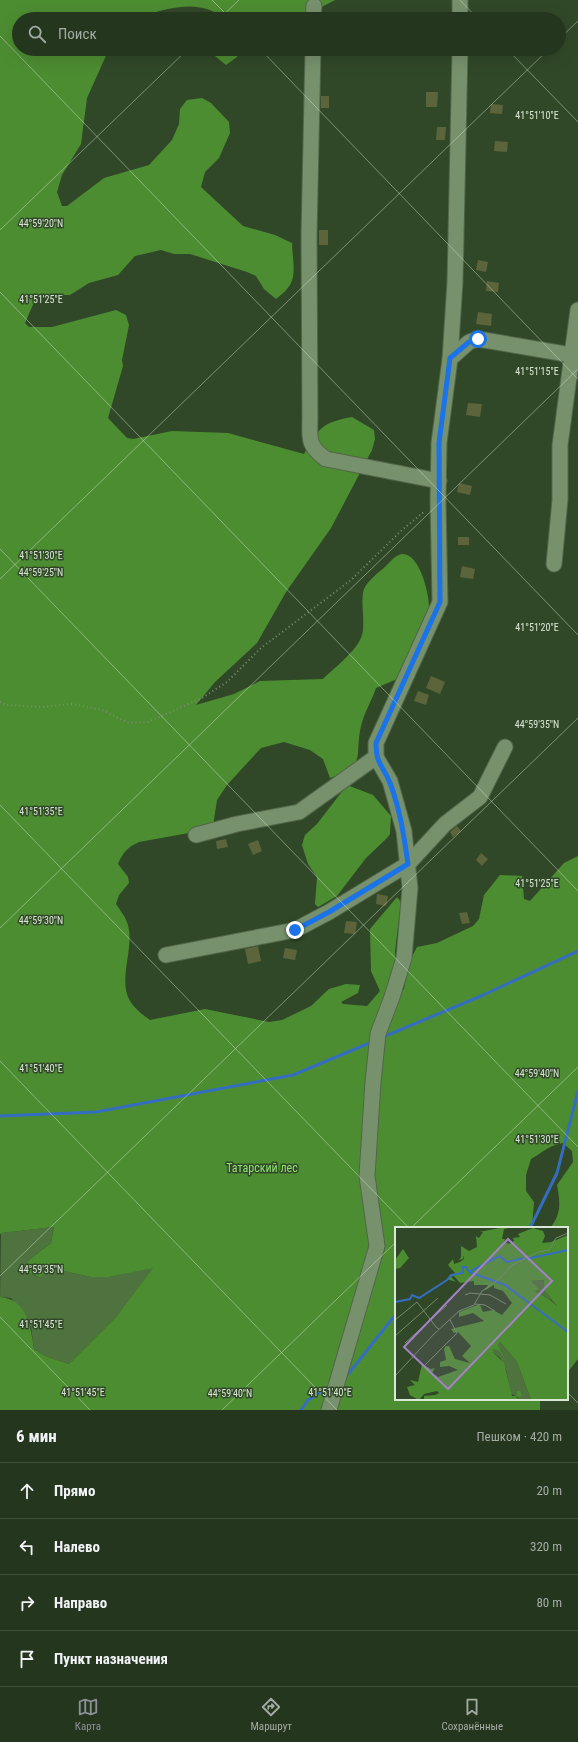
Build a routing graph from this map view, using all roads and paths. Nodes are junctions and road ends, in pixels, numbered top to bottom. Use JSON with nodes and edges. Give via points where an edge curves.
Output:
{"nodes":[{"id":1,"x":460,"y":0,"type":"edge"},
{"id":2,"x":460,"y":12,"type":"edge"},
{"id":3,"x":313,"y":56,"type":"edge"},
{"id":4,"x":460,"y":56,"type":"edge"},
{"id":5,"x":578,"y":310,"type":"edge"},
{"id":6,"x":576,"y":356,"type":"edge"},
{"id":7,"x":450,"y":358,"type":"junction"},
{"id":8,"x":439,"y":481,"type":"junction"},
{"id":9,"x":438,"y":500,"type":"junction"},
{"id":10,"x":554,"y":564,"type":"dead end"},
{"id":11,"x":0,"y":702,"type":"edge"},
{"id":12,"x":505,"y":747,"type":"dead end"},
{"id":13,"x":376,"y":757,"type":"junction"},
{"id":14,"x":196,"y":835,"type":"dead end"},
{"id":15,"x":408,"y":864,"type":"junction"},
{"id":16,"x":166,"y":955,"type":"dead end"},
{"id":17,"x":329,"y":1410,"type":"edge"}],
"edges":[{"from":1,"to":2,"type":"street"},
{"from":3,"to":8,"type":"street","via":[[309,236],[309,438],[314,450],[326,459]]},
{"from":4,"to":7,"type":"street","via":[[455,282]]},
{"from":5,"to":6,"type":"street"},
{"from":6,"to":7,"type":"street","via":[[478,339],[469,342]]},
{"from":6,"to":10,"type":"street","via":[[560,445],[560,500]]},
{"from":7,"to":8,"type":"street","via":[[439,443]]},
{"from":8,"to":9,"type":"street"},
{"from":9,"to":11,"type":"path","via":[[402,530],[351,580],[261,648],[227,682],[202,698],[148,722],[129,723],[102,710],[72,704],[44,708],[6,705]]},
{"from":9,"to":13,"type":"street","via":[[440,602],[376,743]]},
{"from":12,"to":15,"type":"street","via":[[480,797],[445,824]]},
{"from":13,"to":14,"type":"street","via":[[299,812]]},
{"from":13,"to":15,"type":"street","via":[[390,781],[404,831]]},
{"from":15,"to":16,"type":"street","via":[[295,930]]},
{"from":15,"to":17,"type":"street","via":[[410,888],[404,958],[378,1034],[372,1082],[367,1176],[377,1246]]}]}
